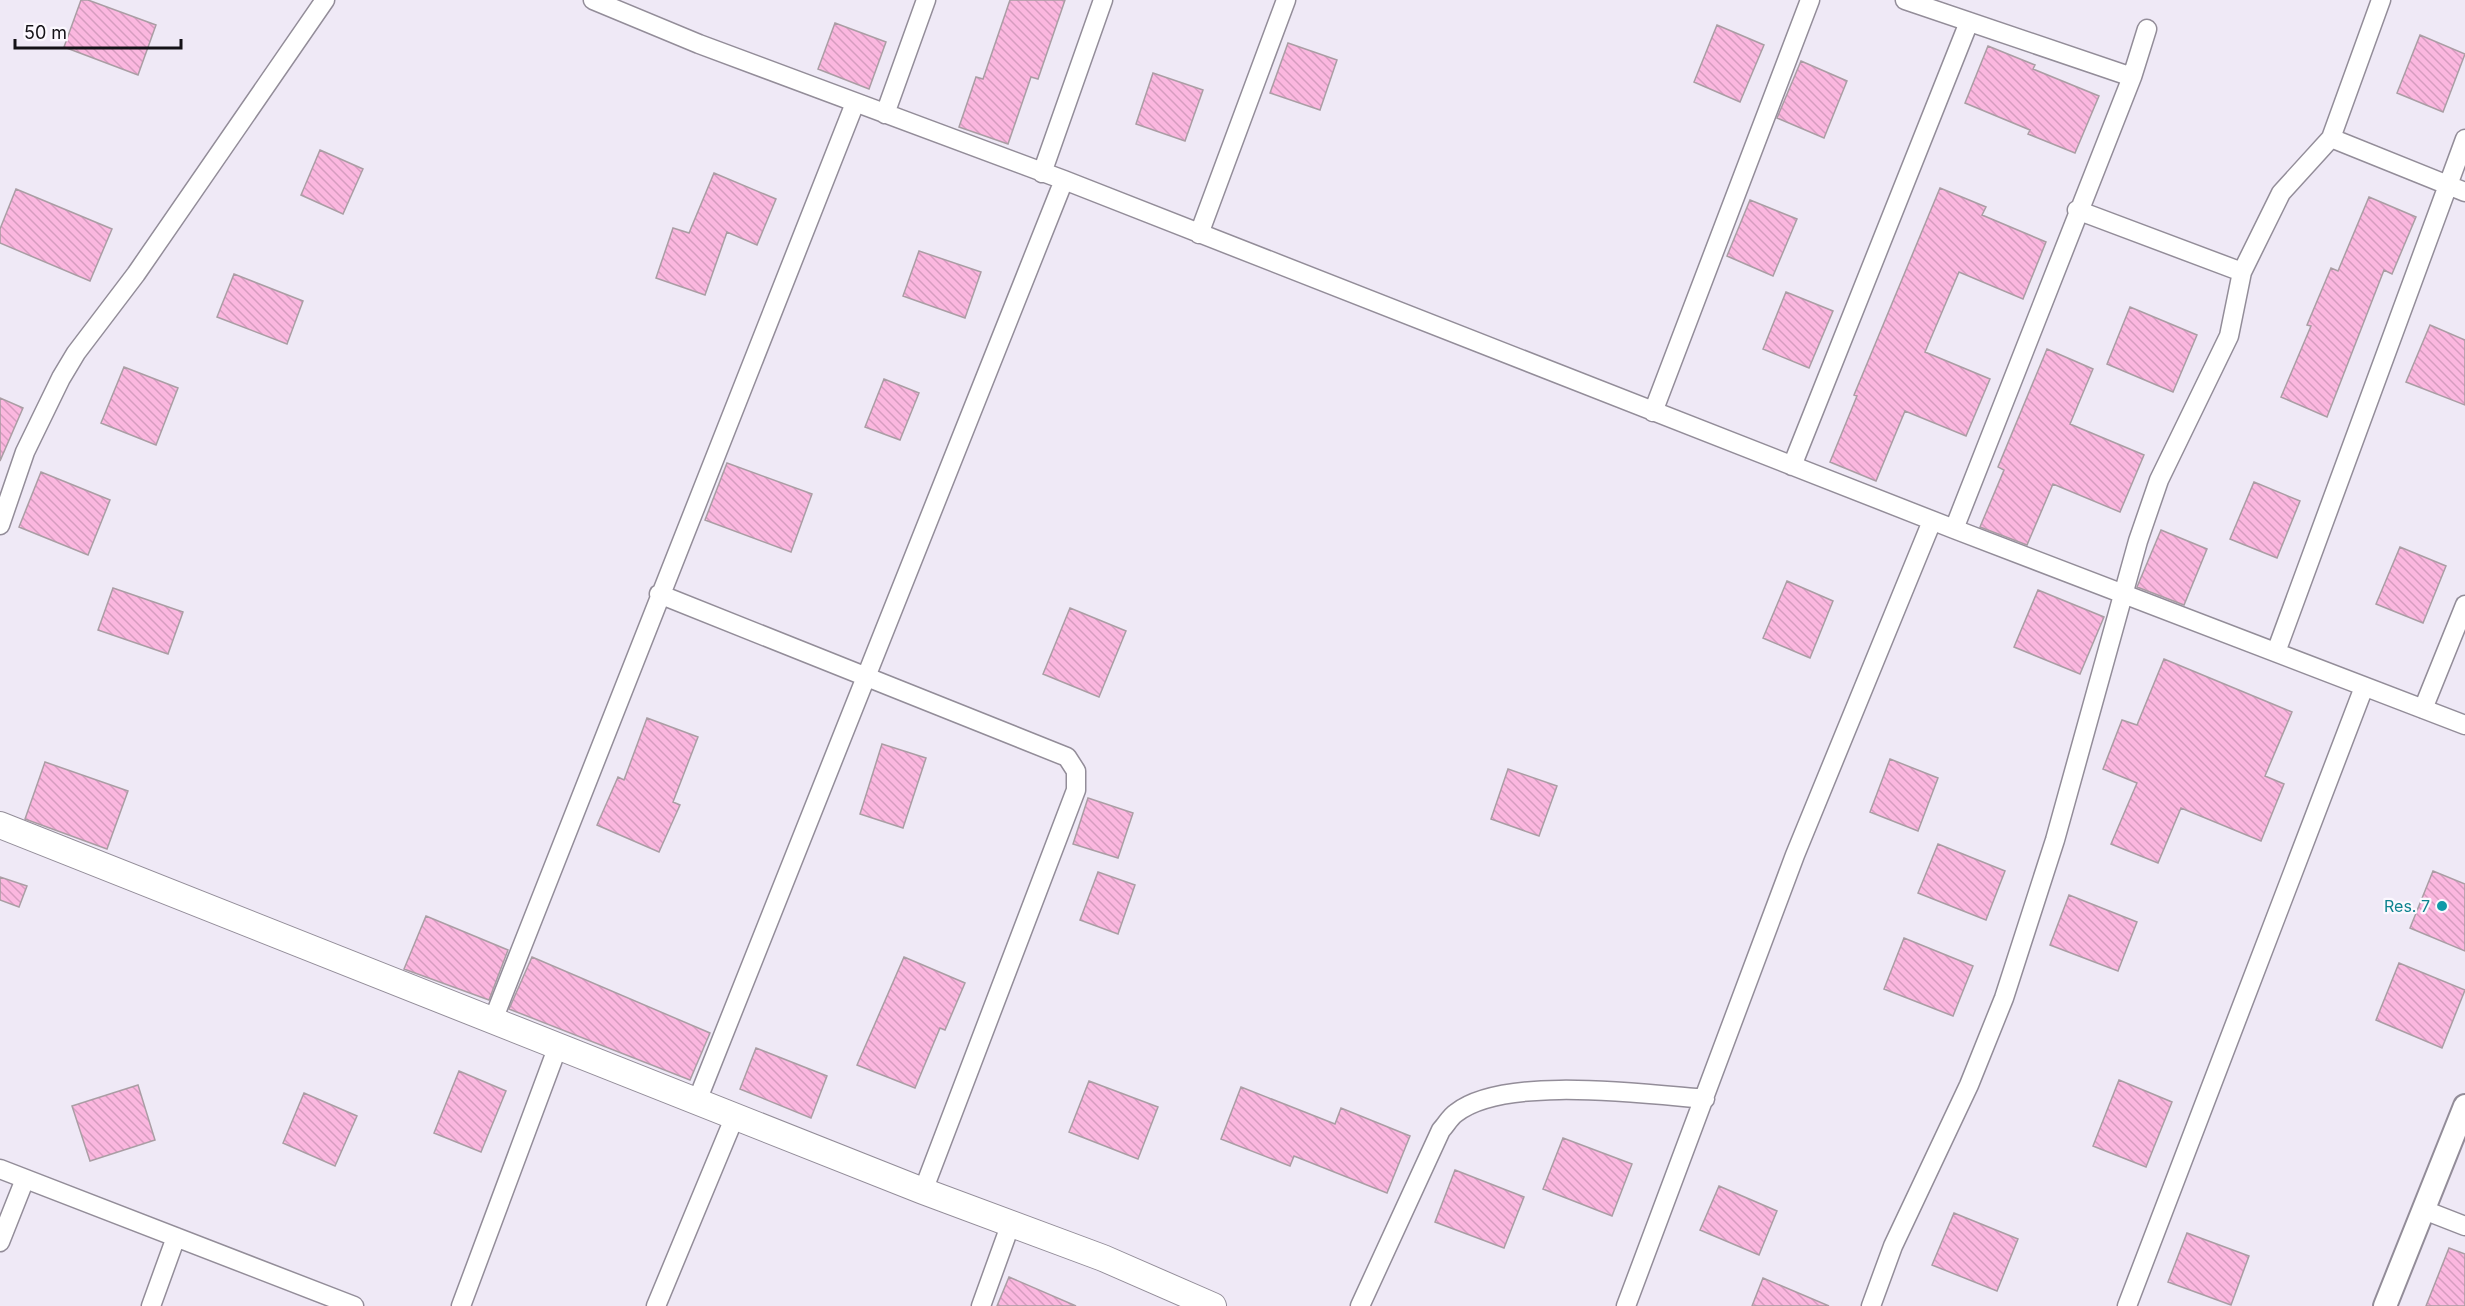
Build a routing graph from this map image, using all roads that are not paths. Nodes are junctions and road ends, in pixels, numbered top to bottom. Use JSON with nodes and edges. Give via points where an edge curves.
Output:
{"nodes":[{"id":1,"x":325,"y":0,"type":"edge"},
{"id":2,"x":593,"y":0,"type":"edge"},
{"id":3,"x":926,"y":0,"type":"edge"},
{"id":4,"x":1103,"y":0,"type":"edge"},
{"id":5,"x":1286,"y":0,"type":"edge"},
{"id":6,"x":1810,"y":0,"type":"edge"},
{"id":7,"x":1905,"y":0,"type":"edge"},
{"id":8,"x":2380,"y":0,"type":"edge"},
{"id":9,"x":1969,"y":22,"type":"junction"},
{"id":10,"x":2147,"y":29,"type":"dead end"},
{"id":11,"x":2132,"y":77,"type":"junction"},
{"id":12,"x":855,"y":103,"type":"junction"},
{"id":13,"x":885,"y":114,"type":"junction"},
{"id":14,"x":2331,"y":138,"type":"junction"},
{"id":15,"x":2465,"y":139,"type":"edge"},
{"id":16,"x":1042,"y":173,"type":"junction"},
{"id":17,"x":1064,"y":180,"type":"junction"},
{"id":18,"x":2447,"y":185,"type":"junction"},
{"id":19,"x":2465,"y":192,"type":"edge"},
{"id":20,"x":2077,"y":210,"type":"junction"},
{"id":21,"x":1199,"y":234,"type":"junction"},
{"id":22,"x":2242,"y":272,"type":"junction"},
{"id":23,"x":1653,"y":412,"type":"junction"},
{"id":24,"x":1792,"y":466,"type":"junction"},
{"id":25,"x":1932,"y":521,"type":"junction"},
{"id":26,"x":0,"y":525,"type":"edge"},
{"id":27,"x":1954,"y":529,"type":"junction"},
{"id":28,"x":659,"y":594,"type":"junction"},
{"id":29,"x":2124,"y":594,"type":"junction"},
{"id":30,"x":2465,"y":605,"type":"edge"},
{"id":31,"x":2276,"y":652,"type":"junction"},
{"id":32,"x":866,"y":676,"type":"junction"},
{"id":33,"x":2364,"y":687,"type":"junction"},
{"id":34,"x":2423,"y":709,"type":"junction"},
{"id":35,"x":2465,"y":725,"type":"edge"},
{"id":36,"x":0,"y":825,"type":"edge"},
{"id":37,"x":493,"y":1020,"type":"junction"},
{"id":38,"x":558,"y":1046,"type":"junction"},
{"id":39,"x":1705,"y":1099,"type":"junction"},
{"id":40,"x":697,"y":1101,"type":"junction"},
{"id":41,"x":2465,"y":1106,"type":"edge"},
{"id":42,"x":735,"y":1116,"type":"junction"},
{"id":43,"x":0,"y":1169,"type":"edge"},
{"id":44,"x":25,"y":1179,"type":"junction"},
{"id":45,"x":923,"y":1191,"type":"junction"},
{"id":46,"x":2424,"y":1210,"type":"junction"},
{"id":47,"x":1011,"y":1223,"type":"junction"},
{"id":48,"x":2465,"y":1226,"type":"edge"},
{"id":49,"x":176,"y":1238,"type":"junction"},
{"id":50,"x":0,"y":1242,"type":"edge"},
{"id":51,"x":151,"y":1306,"type":"edge"},
{"id":52,"x":354,"y":1306,"type":"edge"},
{"id":53,"x":461,"y":1306,"type":"edge"},
{"id":54,"x":656,"y":1306,"type":"edge"},
{"id":55,"x":981,"y":1306,"type":"edge"},
{"id":56,"x":1212,"y":1306,"type":"edge"},
{"id":57,"x":1360,"y":1306,"type":"edge"},
{"id":58,"x":1626,"y":1306,"type":"edge"},
{"id":59,"x":1871,"y":1306,"type":"edge"},
{"id":60,"x":2127,"y":1306,"type":"edge"},
{"id":61,"x":2385,"y":1306,"type":"edge"}],
"edges":[{"from":1,"to":26,"type":"street","via":[[136,274],[76,353],[25,452]]},
{"from":2,"to":12,"type":"street"},
{"from":3,"to":13,"type":"street"},
{"from":4,"to":16,"type":"street"},
{"from":5,"to":21,"type":"street"},
{"from":6,"to":23,"type":"street"},
{"from":7,"to":9,"type":"street"},
{"from":8,"to":14,"type":"street"},
{"from":9,"to":11,"type":"street"},
{"from":9,"to":24,"type":"street"},
{"from":10,"to":11,"type":"street"},
{"from":11,"to":20,"type":"street"},
{"from":12,"to":13,"type":"street"},
{"from":12,"to":28,"type":"street"},
{"from":13,"to":16,"type":"street"},
{"from":14,"to":18,"type":"street"},
{"from":14,"to":22,"type":"street","via":[[2281,193]]},
{"from":15,"to":18,"type":"street"},
{"from":16,"to":17,"type":"street"},
{"from":17,"to":21,"type":"street"},
{"from":17,"to":32,"type":"street"},
{"from":18,"to":19,"type":"street"},
{"from":18,"to":31,"type":"street"},
{"from":20,"to":22,"type":"street"},
{"from":20,"to":27,"type":"street"},
{"from":21,"to":23,"type":"street"},
{"from":22,"to":29,"type":"street","via":[[2229,336],[2159,480]]},
{"from":23,"to":24,"type":"street"},
{"from":24,"to":25,"type":"street"},
{"from":25,"to":27,"type":"street"},
{"from":25,"to":39,"type":"street","via":[[1795,855]]},
{"from":27,"to":29,"type":"street"},
{"from":28,"to":32,"type":"street"},
{"from":28,"to":37,"type":"street"},
{"from":29,"to":31,"type":"street"},
{"from":29,"to":59,"type":"street","via":[[2055,840],[2004,998],[1969,1085],[1893,1246]]},
{"from":30,"to":34,"type":"street"},
{"from":31,"to":33,"type":"street"},
{"from":32,"to":40,"type":"street"},
{"from":32,"to":45,"type":"street","via":[[1066,757],[1076,771],[1076,790]]},
{"from":33,"to":34,"type":"street"},
{"from":33,"to":60,"type":"street"},
{"from":34,"to":35,"type":"street"},
{"from":36,"to":37,"type":"main road"},
{"from":37,"to":38,"type":"main road"},
{"from":38,"to":40,"type":"main road"},
{"from":38,"to":53,"type":"street"},
{"from":39,"to":57,"type":"street","via":[[1580,1089],[1521,1092],[1478,1102],[1456,1113],[1441,1130]]},
{"from":39,"to":58,"type":"street"},
{"from":40,"to":42,"type":"main road"},
{"from":41,"to":46,"type":"street"},
{"from":42,"to":45,"type":"main road"},
{"from":42,"to":54,"type":"street"},
{"from":43,"to":44,"type":"street"},
{"from":44,"to":49,"type":"street"},
{"from":44,"to":50,"type":"street"},
{"from":45,"to":47,"type":"main road"},
{"from":46,"to":48,"type":"street"},
{"from":46,"to":61,"type":"street"},
{"from":47,"to":55,"type":"street"},
{"from":47,"to":56,"type":"main road"},
{"from":49,"to":51,"type":"street"},
{"from":49,"to":52,"type":"street"}]}
